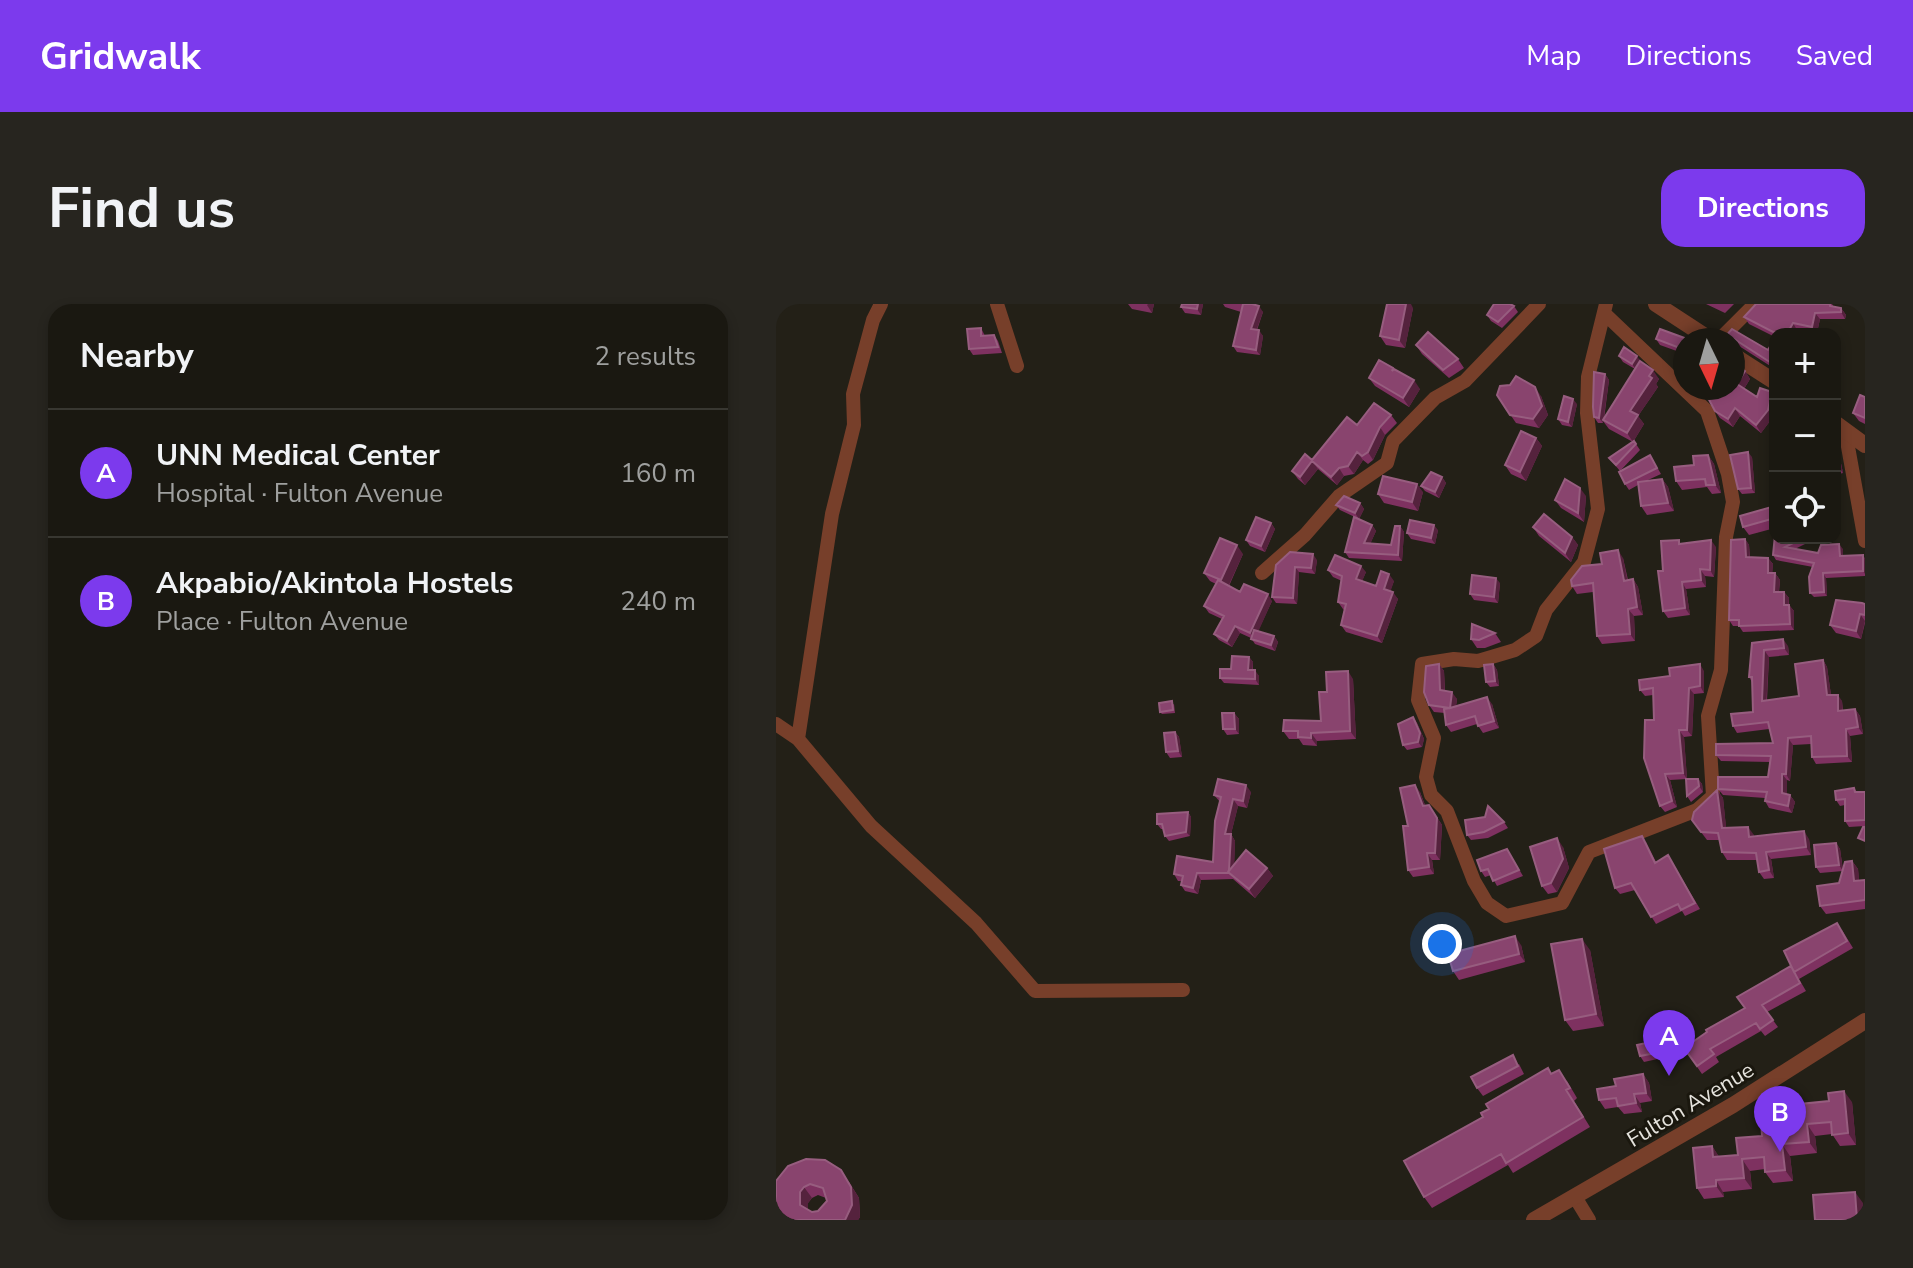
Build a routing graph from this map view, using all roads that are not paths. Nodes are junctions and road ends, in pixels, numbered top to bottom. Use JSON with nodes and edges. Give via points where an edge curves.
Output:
{"nodes":[{"id":1,"x":881,"y":304,"type":"edge"},
{"id":2,"x":997,"y":304,"type":"edge"},
{"id":3,"x":1539,"y":304,"type":"edge"},
{"id":4,"x":1656,"y":304,"type":"edge"},
{"id":5,"x":1755,"y":304,"type":"edge"},
{"id":6,"x":1606,"y":310,"type":"edge"},
{"id":7,"x":1693,"y":328,"type":"edge"},
{"id":8,"x":1731,"y":328,"type":"edge"},
{"id":9,"x":1745,"y":363,"type":"edge"},
{"id":10,"x":1017,"y":366,"type":"dead end"},
{"id":11,"x":1769,"y":378,"type":"edge"},
{"id":12,"x":1841,"y":428,"type":"edge"},
{"id":13,"x":1841,"y":432,"type":"edge"},
{"id":14,"x":1865,"y":445,"type":"edge"},
{"id":15,"x":1865,"y":541,"type":"edge"},
{"id":16,"x":1262,"y":573,"type":"dead end"},
{"id":17,"x":776,"y":724,"type":"edge"},
{"id":18,"x":798,"y":739,"type":"junction"},
{"id":19,"x":1183,"y":990,"type":"dead end"},
{"id":20,"x":1865,"y":1021,"type":"edge"},
{"id":21,"x":1575,"y":1197,"type":"junction"},
{"id":22,"x":1534,"y":1220,"type":"edge"},
{"id":23,"x":1589,"y":1220,"type":"edge"}],
"edges":[{"from":1,"to":18,"type":"street","via":[[853,394],[854,425],[832,514]]},
{"from":2,"to":10,"type":"street"},
{"from":3,"to":16,"type":"street","via":[[1465,381],[1435,398],[1393,441],[1387,463],[1339,496]]},
{"from":4,"to":7,"type":"street"},
{"from":5,"to":8,"type":"street"},
{"from":6,"to":6,"type":"street","via":[[1707,411],[1728,474],[1733,502],[1726,537],[1721,670],[1708,716],[1713,796],[1697,810],[1589,852],[1562,903],[1506,916],[1487,903],[1447,811],[1431,795],[1426,777],[1434,738],[1418,700],[1422,664],[1478,661],[1515,650],[1536,636],[1546,610],[1584,562],[1598,509],[1588,377]]},
{"from":9,"to":11,"type":"street"},
{"from":12,"to":14,"type":"street"},
{"from":13,"to":15,"type":"street"},
{"from":17,"to":18,"type":"street"},
{"from":18,"to":19,"type":"street","via":[[871,826],[976,923],[1035,991]]},
{"from":20,"to":21,"type":"street","name":"Fulton Avenue"},
{"from":21,"to":22,"type":"street","name":"Fulton Avenue"},
{"from":21,"to":23,"type":"street"}]}
